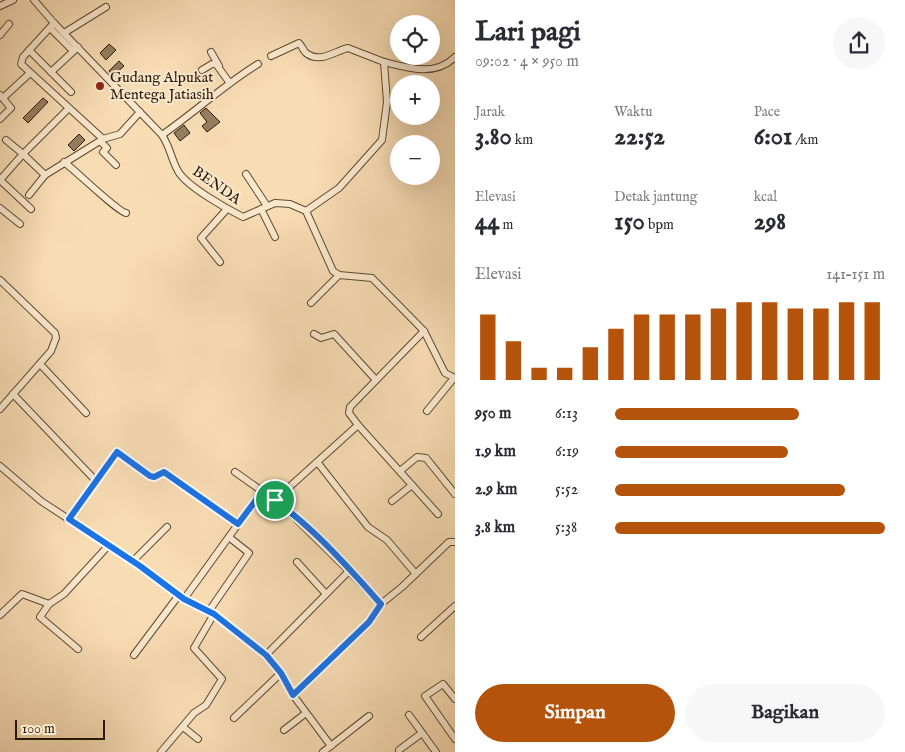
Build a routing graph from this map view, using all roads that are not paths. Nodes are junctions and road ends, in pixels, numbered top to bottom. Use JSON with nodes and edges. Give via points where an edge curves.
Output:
{"nodes":[{"id":1,"x":13,"y":0,"type":"edge"},
{"id":2,"x":34,"y":0,"type":"edge"},
{"id":3,"x":0,"y":6,"type":"edge"},
{"id":4,"x":106,"y":7,"type":"dead end"},
{"id":5,"x":54,"y":23,"type":"junction"},
{"id":6,"x":9,"y":24,"type":"dead end"},
{"id":7,"x":54,"y":31,"type":"dead end"},
{"id":8,"x":64,"y":33,"type":"junction"},
{"id":9,"x":0,"y":35,"type":"edge"},
{"id":10,"x":76,"y":49,"type":"junction"},
{"id":11,"x":29,"y":50,"type":"junction"},
{"id":12,"x":211,"y":52,"type":"dead end"},
{"id":13,"x":270,"y":56,"type":"dead end"},
{"id":14,"x":455,"y":57,"type":"edge"},
{"id":15,"x":384,"y":62,"type":"junction"},
{"id":16,"x":258,"y":64,"type":"dead end"},
{"id":17,"x":220,"y":67,"type":"junction"},
{"id":18,"x":202,"y":70,"type":"dead end"},
{"id":19,"x":51,"y":72,"type":"junction"},
{"id":20,"x":30,"y":73,"type":"junction"},
{"id":21,"x":229,"y":82,"type":"junction"},
{"id":22,"x":72,"y":92,"type":"dead end"},
{"id":23,"x":2,"y":97,"type":"edge"},
{"id":24,"x":68,"y":109,"type":"junction"},
{"id":25,"x":140,"y":112,"type":"junction"},
{"id":26,"x":0,"y":119,"type":"edge"},
{"id":27,"x":162,"y":135,"type":"junction"},
{"id":28,"x":6,"y":140,"type":"dead end"},
{"id":29,"x":101,"y":140,"type":"junction"},
{"id":30,"x":23,"y":154,"type":"junction"},
{"id":31,"x":64,"y":162,"type":"junction"},
{"id":32,"x":116,"y":166,"type":"dead end"},
{"id":33,"x":246,"y":174,"type":"dead end"},
{"id":34,"x":45,"y":175,"type":"junction"},
{"id":35,"x":0,"y":180,"type":"edge"},
{"id":36,"x":29,"y":194,"type":"dead end"},
{"id":37,"x":264,"y":207,"type":"junction"},
{"id":38,"x":0,"y":208,"type":"edge"},
{"id":39,"x":31,"y":209,"type":"dead end"},
{"id":40,"x":227,"y":209,"type":"junction"},
{"id":41,"x":306,"y":211,"type":"junction"},
{"id":42,"x":126,"y":212,"type":"dead end"},
{"id":43,"x":20,"y":224,"type":"dead end"},
{"id":44,"x":275,"y":237,"type":"dead end"},
{"id":45,"x":220,"y":262,"type":"dead end"},
{"id":46,"x":339,"y":274,"type":"junction"},
{"id":47,"x":0,"y":280,"type":"edge"},
{"id":48,"x":312,"y":303,"type":"dead end"},
{"id":49,"x":424,"y":332,"type":"junction"},
{"id":50,"x":314,"y":334,"type":"dead end"},
{"id":51,"x":40,"y":364,"type":"junction"},
{"id":52,"x":455,"y":378,"type":"edge"},
{"id":53,"x":376,"y":380,"type":"junction"},
{"id":54,"x":13,"y":394,"type":"junction"},
{"id":55,"x":0,"y":409,"type":"edge"},
{"id":56,"x":427,"y":411,"type":"dead end"},
{"id":57,"x":86,"y":413,"type":"dead end"},
{"id":58,"x":358,"y":425,"type":"junction"},
{"id":59,"x":318,"y":463,"type":"junction"},
{"id":60,"x":0,"y":466,"type":"edge"},
{"id":61,"x":400,"y":471,"type":"junction"},
{"id":62,"x":235,"y":472,"type":"dead end"},
{"id":63,"x":96,"y":481,"type":"junction"},
{"id":64,"x":412,"y":485,"type":"junction"},
{"id":65,"x":262,"y":492,"type":"junction"},
{"id":66,"x":455,"y":494,"type":"edge"},
{"id":67,"x":275,"y":500,"type":"junction"},
{"id":68,"x":392,"y":501,"type":"dead end"},
{"id":69,"x":438,"y":514,"type":"dead end"},
{"id":70,"x":69,"y":519,"type":"junction"},
{"id":71,"x":238,"y":524,"type":"junction"},
{"id":72,"x":167,"y":527,"type":"dead end"},
{"id":73,"x":230,"y":538,"type":"junction"},
{"id":74,"x":454,"y":540,"type":"edge"},
{"id":75,"x":109,"y":545,"type":"junction"},
{"id":76,"x":133,"y":561,"type":"junction"},
{"id":77,"x":297,"y":562,"type":"dead end"},
{"id":78,"x":349,"y":571,"type":"junction"},
{"id":79,"x":416,"y":574,"type":"junction"},
{"id":80,"x":326,"y":594,"type":"junction"},
{"id":81,"x":181,"y":597,"type":"junction"},
{"id":82,"x":49,"y":604,"type":"junction"},
{"id":83,"x":455,"y":606,"type":"edge"},
{"id":84,"x":211,"y":612,"type":"junction"},
{"id":85,"x":0,"y":615,"type":"edge"},
{"id":86,"x":421,"y":637,"type":"dead end"},
{"id":87,"x":352,"y":639,"type":"road end"},
{"id":88,"x":78,"y":649,"type":"dead end"},
{"id":89,"x":134,"y":655,"type":"dead end"},
{"id":90,"x":266,"y":655,"type":"junction"},
{"id":91,"x":281,"y":673,"type":"junction"},
{"id":92,"x":293,"y":695,"type":"junction"},
{"id":93,"x":455,"y":699,"type":"edge"},
{"id":94,"x":306,"y":713,"type":"junction"},
{"id":95,"x":410,"y":715,"type":"dead end"},
{"id":96,"x":369,"y":716,"type":"dead end"},
{"id":97,"x":234,"y":718,"type":"dead end"},
{"id":98,"x":183,"y":727,"type":"junction"},
{"id":99,"x":284,"y":730,"type":"dead end"},
{"id":100,"x":422,"y":733,"type":"junction"},
{"id":101,"x":198,"y":739,"type":"dead end"},
{"id":102,"x":455,"y":739,"type":"edge"},
{"id":103,"x":331,"y":746,"type":"junction"},
{"id":104,"x":161,"y":752,"type":"edge"},
{"id":105,"x":323,"y":752,"type":"edge"},
{"id":106,"x":400,"y":752,"type":"edge"},
{"id":107,"x":436,"y":752,"type":"edge"}],
"edges":[{"from":1,"to":3,"type":"street"},
{"from":2,"to":5,"type":"street","name":"BENDA"},
{"from":4,"to":8,"type":"street"},
{"from":5,"to":8,"type":"street","name":"BENDA"},
{"from":5,"to":11,"type":"street"},
{"from":6,"to":9,"type":"street"},
{"from":7,"to":10,"type":"street"},
{"from":8,"to":10,"type":"street","name":"BENDA"},
{"from":10,"to":19,"type":"street"},
{"from":10,"to":25,"type":"street","name":"BENDA"},
{"from":11,"to":19,"type":"street"},
{"from":11,"to":20,"type":"street","via":[[21,61]]},
{"from":12,"to":17,"type":"street"},
{"from":13,"to":15,"type":"street","via":[[299,43],[314,56],[330,56],[348,48]]},
{"from":14,"to":15,"type":"street","via":[[448,64],[417,70]]},
{"from":15,"to":41,"type":"street","via":[[387,102],[382,140],[339,188]]},
{"from":16,"to":21,"type":"street"},
{"from":17,"to":18,"type":"street","via":[[212,64]]},
{"from":17,"to":21,"type":"street"},
{"from":19,"to":22,"type":"street"},
{"from":20,"to":23,"type":"street"},
{"from":20,"to":24,"type":"street"},
{"from":21,"to":27,"type":"street","via":[[189,117]]},
{"from":23,"to":26,"type":"street","via":[[11,108]]},
{"from":24,"to":29,"type":"street"},
{"from":24,"to":30,"type":"street"},
{"from":25,"to":27,"type":"street","name":"BENDA"},
{"from":25,"to":29,"type":"street","via":[[120,134]]},
{"from":27,"to":40,"type":"street","name":"BENDA","via":[[178,172]]},
{"from":28,"to":30,"type":"street"},
{"from":29,"to":31,"type":"street"},
{"from":29,"to":32,"type":"street","via":[[107,148],[103,152]]},
{"from":30,"to":34,"type":"street"},
{"from":30,"to":35,"type":"street"},
{"from":31,"to":34,"type":"street"},
{"from":31,"to":42,"type":"street","via":[[117,210]]},
{"from":33,"to":37,"type":"street"},
{"from":34,"to":36,"type":"street"},
{"from":35,"to":39,"type":"street"},
{"from":37,"to":40,"type":"street","name":"BENDA","via":[[243,217]]},
{"from":37,"to":41,"type":"street","name":"BENDA","via":[[290,204]]},
{"from":37,"to":44,"type":"street"},
{"from":38,"to":43,"type":"street"},
{"from":40,"to":45,"type":"street","via":[[200,238]]},
{"from":41,"to":46,"type":"street","via":[[333,270]]},
{"from":46,"to":48,"type":"street"},
{"from":46,"to":49,"type":"street","via":[[372,278]]},
{"from":47,"to":51,"type":"street","via":[[55,333],[54,345]]},
{"from":49,"to":52,"type":"street","via":[[446,372]]},
{"from":49,"to":53,"type":"street"},
{"from":50,"to":53,"type":"street","via":[[321,338],[334,334]]},
{"from":51,"to":54,"type":"street"},
{"from":51,"to":57,"type":"street"},
{"from":52,"to":56,"type":"street"},
{"from":53,"to":58,"type":"street","via":[[350,407],[349,413]]},
{"from":54,"to":55,"type":"street"},
{"from":54,"to":63,"type":"street"},
{"from":58,"to":59,"type":"street"},
{"from":58,"to":61,"type":"street"},
{"from":59,"to":67,"type":"street"},
{"from":59,"to":79,"type":"street","via":[[368,527],[387,540]]},
{"from":60,"to":70,"type":"street","via":[[41,501]]},
{"from":61,"to":64,"type":"street"},
{"from":61,"to":66,"type":"street","via":[[417,457],[426,458]]},
{"from":62,"to":65,"type":"street"},
{"from":63,"to":70,"type":"street"},
{"from":63,"to":71,"type":"street","via":[[117,452],[150,476],[164,472]]},
{"from":64,"to":68,"type":"street"},
{"from":64,"to":69,"type":"street"},
{"from":65,"to":67,"type":"street"},
{"from":65,"to":71,"type":"street"},
{"from":67,"to":78,"type":"street"},
{"from":70,"to":75,"type":"street"},
{"from":71,"to":73,"type":"street"},
{"from":72,"to":76,"type":"street"},
{"from":73,"to":81,"type":"street"},
{"from":73,"to":84,"type":"street","via":[[249,553]]},
{"from":74,"to":79,"type":"street"},
{"from":75,"to":76,"type":"street"},
{"from":75,"to":82,"type":"street","via":[[64,594]]},
{"from":76,"to":81,"type":"street"},
{"from":77,"to":80,"type":"street"},
{"from":78,"to":79,"type":"street","via":[[381,604]]},
{"from":78,"to":80,"type":"street"},
{"from":80,"to":90,"type":"street"},
{"from":81,"to":84,"type":"street"},
{"from":81,"to":89,"type":"street"},
{"from":82,"to":85,"type":"street","via":[[22,594]]},
{"from":82,"to":88,"type":"street","via":[[40,617]]},
{"from":83,"to":86,"type":"street"},
{"from":84,"to":90,"type":"street"},
{"from":84,"to":98,"type":"street","via":[[194,648],[222,679],[206,705]]},
{"from":87,"to":92,"type":"street"},
{"from":90,"to":91,"type":"street"},
{"from":91,"to":92,"type":"street"},
{"from":91,"to":97,"type":"street"},
{"from":92,"to":94,"type":"street"},
{"from":93,"to":102,"type":"street","via":[[443,684],[426,696]]},
{"from":94,"to":99,"type":"street"},
{"from":94,"to":103,"type":"street"},
{"from":95,"to":100,"type":"street"},
{"from":96,"to":103,"type":"street"},
{"from":98,"to":101,"type":"street"},
{"from":98,"to":104,"type":"street"},
{"from":100,"to":106,"type":"street"},
{"from":100,"to":107,"type":"street"},
{"from":103,"to":105,"type":"street"}]}
